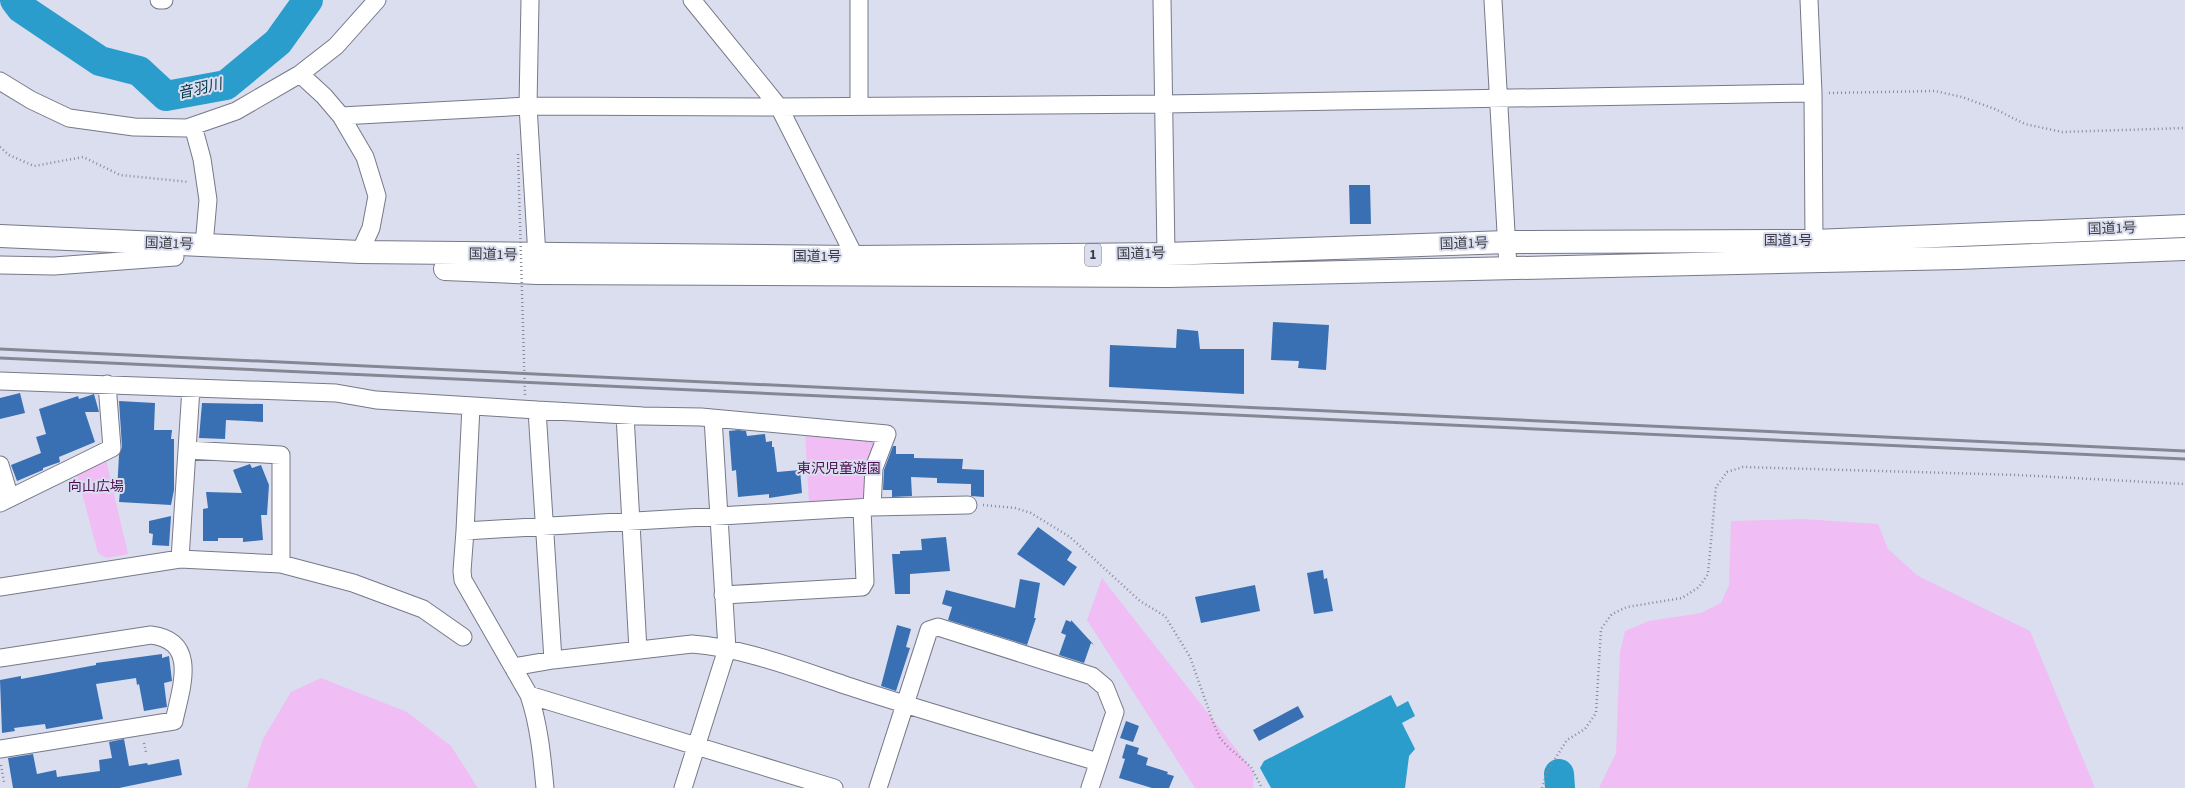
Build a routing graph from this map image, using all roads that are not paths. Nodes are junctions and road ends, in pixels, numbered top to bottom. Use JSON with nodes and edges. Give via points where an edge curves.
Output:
{"nodes":[{"id":1,"x":159,"y":0,"type":"edge"},
{"id":2,"x":164,"y":0,"type":"edge"},
{"id":3,"x":378,"y":0,"type":"edge"},
{"id":4,"x":530,"y":0,"type":"edge"},
{"id":5,"x":692,"y":0,"type":"edge"},
{"id":6,"x":859,"y":0,"type":"edge"},
{"id":7,"x":1162,"y":0,"type":"edge"},
{"id":8,"x":1493,"y":0,"type":"edge"},
{"id":9,"x":1809,"y":0,"type":"edge"},
{"id":10,"x":300,"y":74,"type":"junction"},
{"id":11,"x":0,"y":81,"type":"edge"},
{"id":12,"x":1813,"y":93,"type":"junction"},
{"id":13,"x":1497,"y":99,"type":"junction"},
{"id":14,"x":1164,"y":104,"type":"junction"},
{"id":15,"x":528,"y":106,"type":"junction"},
{"id":16,"x":859,"y":106,"type":"junction"},
{"id":17,"x":779,"y":107,"type":"junction"},
{"id":18,"x":340,"y":116,"type":"junction"},
{"id":19,"x":194,"y":126,"type":"junction"},
{"id":20,"x":2185,"y":226,"type":"edge"},
{"id":21,"x":0,"y":236,"type":"edge"},
{"id":22,"x":1814,"y":241,"type":"junction"},
{"id":23,"x":1507,"y":242,"type":"junction"},
{"id":24,"x":204,"y":245,"type":"junction"},
{"id":25,"x":2185,"y":249,"type":"edge"},
{"id":26,"x":0,"y":250,"type":"edge"},
{"id":27,"x":360,"y":252,"type":"junction"},
{"id":28,"x":1166,"y":254,"type":"junction"},
{"id":29,"x":537,"y":256,"type":"junction"},
{"id":30,"x":175,"y":257,"type":"junction"},
{"id":31,"x":855,"y":258,"type":"junction"},
{"id":32,"x":0,"y":265,"type":"edge"},
{"id":33,"x":1508,"y":268,"type":"junction"},
{"id":34,"x":0,"y":381,"type":"edge"},
{"id":35,"x":107,"y":384,"type":"junction"},
{"id":36,"x":191,"y":388,"type":"junction"},
{"id":37,"x":471,"y":406,"type":"junction"},
{"id":38,"x":537,"y":410,"type":"junction"},
{"id":39,"x":625,"y":415,"type":"junction"},
{"id":40,"x":713,"y":418,"type":"junction"},
{"id":41,"x":187,"y":450,"type":"junction"},
{"id":42,"x":0,"y":465,"type":"edge"},
{"id":43,"x":5,"y":500,"type":"edge"},
{"id":44,"x":968,"y":505,"type":"road end"},
{"id":45,"x":867,"y":507,"type":"junction"},
{"id":46,"x":718,"y":517,"type":"junction"},
{"id":47,"x":631,"y":522,"type":"junction"},
{"id":48,"x":546,"y":527,"type":"junction"},
{"id":49,"x":465,"y":531,"type":"junction"},
{"id":50,"x":180,"y":560,"type":"junction"},
{"id":51,"x":281,"y":564,"type":"junction"},
{"id":52,"x":0,"y":587,"type":"edge"},
{"id":53,"x":724,"y":595,"type":"junction"},
{"id":54,"x":463,"y":637,"type":"dead end"},
{"id":55,"x":727,"y":649,"type":"junction"},
{"id":56,"x":638,"y":650,"type":"junction"},
{"id":57,"x":0,"y":658,"type":"edge"},
{"id":58,"x":553,"y":660,"type":"junction"},
{"id":59,"x":513,"y":667,"type":"junction"},
{"id":60,"x":529,"y":695,"type":"junction"},
{"id":61,"x":906,"y":705,"type":"junction"},
{"id":62,"x":697,"y":745,"type":"junction"},
{"id":63,"x":0,"y":749,"type":"edge"},
{"id":64,"x":1098,"y":762,"type":"junction"},
{"id":65,"x":546,"y":788,"type":"edge"},
{"id":66,"x":683,"y":788,"type":"edge"},
{"id":67,"x":834,"y":788,"type":"edge"},
{"id":68,"x":878,"y":788,"type":"edge"},
{"id":69,"x":1090,"y":788,"type":"edge"}],
"edges":[{"from":1,"to":2,"type":"street"},
{"from":3,"to":10,"type":"street","via":[[336,46]]},
{"from":4,"to":15,"type":"street"},
{"from":5,"to":17,"type":"street"},
{"from":6,"to":16,"type":"street"},
{"from":7,"to":14,"type":"street"},
{"from":8,"to":13,"type":"street"},
{"from":9,"to":12,"type":"street"},
{"from":10,"to":18,"type":"street","via":[[324,96]]},
{"from":10,"to":19,"type":"street","via":[[236,111]]},
{"from":11,"to":19,"type":"street","via":[[31,100],[69,118],[134,127]]},
{"from":12,"to":13,"type":"street"},
{"from":12,"to":22,"type":"street"},
{"from":13,"to":14,"type":"street"},
{"from":13,"to":23,"type":"street"},
{"from":14,"to":16,"type":"street"},
{"from":14,"to":28,"type":"street"},
{"from":15,"to":17,"type":"street"},
{"from":15,"to":18,"type":"street"},
{"from":15,"to":29,"type":"street"},
{"from":16,"to":17,"type":"street"},
{"from":17,"to":31,"type":"street"},
{"from":18,"to":27,"type":"street","via":[[365,157],[377,196],[371,228]]},
{"from":19,"to":24,"type":"street","via":[[208,200]]},
{"from":20,"to":22,"type":"highway","name":"国道1号","number":"1"},
{"from":21,"to":24,"type":"highway","name":"国道1号","number":"1"},
{"from":22,"to":23,"type":"highway","name":"国道1号","number":"1"},
{"from":23,"to":28,"type":"highway","name":"国道1号","number":"1"},
{"from":23,"to":33,"type":"street"},
{"from":24,"to":27,"type":"highway","name":"国道1号","number":"1"},
{"from":25,"to":33,"type":"highway","name":"国道1号","number":"1","via":[[1958,258]]},
{"from":26,"to":30,"type":"highway","name":"国道1号","number":"1"},
{"from":27,"to":29,"type":"highway","name":"国道1号","number":"1"},
{"from":28,"to":31,"type":"highway","name":"国道1号","number":"1"},
{"from":29,"to":31,"type":"highway","name":"国道1号","number":"1"},
{"from":30,"to":32,"type":"street","via":[[54,266]]},
{"from":30,"to":33,"type":"highway","name":"国道1号","number":"1","via":[[537,272],[1168,276]]},
{"from":34,"to":35,"type":"street"},
{"from":35,"to":36,"type":"street"},
{"from":35,"to":43,"type":"street","via":[[112,448]]},
{"from":36,"to":37,"type":"street","via":[[336,394],[376,400]]},
{"from":36,"to":41,"type":"street"},
{"from":37,"to":38,"type":"street"},
{"from":37,"to":49,"type":"street"},
{"from":38,"to":39,"type":"street"},
{"from":38,"to":48,"type":"street"},
{"from":39,"to":40,"type":"street"},
{"from":39,"to":47,"type":"street"},
{"from":40,"to":45,"type":"street","via":[[887,434],[874,470]]},
{"from":40,"to":46,"type":"street"},
{"from":41,"to":50,"type":"street"},
{"from":41,"to":51,"type":"street","via":[[281,455]]},
{"from":42,"to":43,"type":"street"},
{"from":44,"to":45,"type":"street"},
{"from":45,"to":46,"type":"street"},
{"from":45,"to":53,"type":"street","via":[[862,587]]},
{"from":46,"to":47,"type":"street"},
{"from":46,"to":53,"type":"street"},
{"from":47,"to":48,"type":"street"},
{"from":47,"to":56,"type":"street"},
{"from":48,"to":49,"type":"street"},
{"from":48,"to":58,"type":"street"},
{"from":49,"to":59,"type":"street","via":[[462,571],[466,587]]},
{"from":50,"to":51,"type":"street"},
{"from":50,"to":52,"type":"street"},
{"from":51,"to":54,"type":"street","via":[[353,583],[423,609]]},
{"from":53,"to":55,"type":"street"},
{"from":55,"to":56,"type":"street","via":[[692,644]]},
{"from":55,"to":61,"type":"street"},
{"from":55,"to":62,"type":"street"},
{"from":56,"to":58,"type":"street"},
{"from":57,"to":63,"type":"street","via":[[151,634],[163,636],[173,643],[180,654],[184,670],[174,721]]},
{"from":58,"to":59,"type":"street"},
{"from":59,"to":60,"type":"street"},
{"from":60,"to":62,"type":"street"},
{"from":60,"to":65,"type":"street","via":[[540,744]]},
{"from":61,"to":64,"type":"street"},
{"from":61,"to":64,"type":"street","via":[[929,630],[938,627],[1092,676],[1105,687],[1116,712]]},
{"from":61,"to":68,"type":"street"},
{"from":62,"to":66,"type":"street"},
{"from":62,"to":67,"type":"street"},
{"from":64,"to":69,"type":"street"}]}
